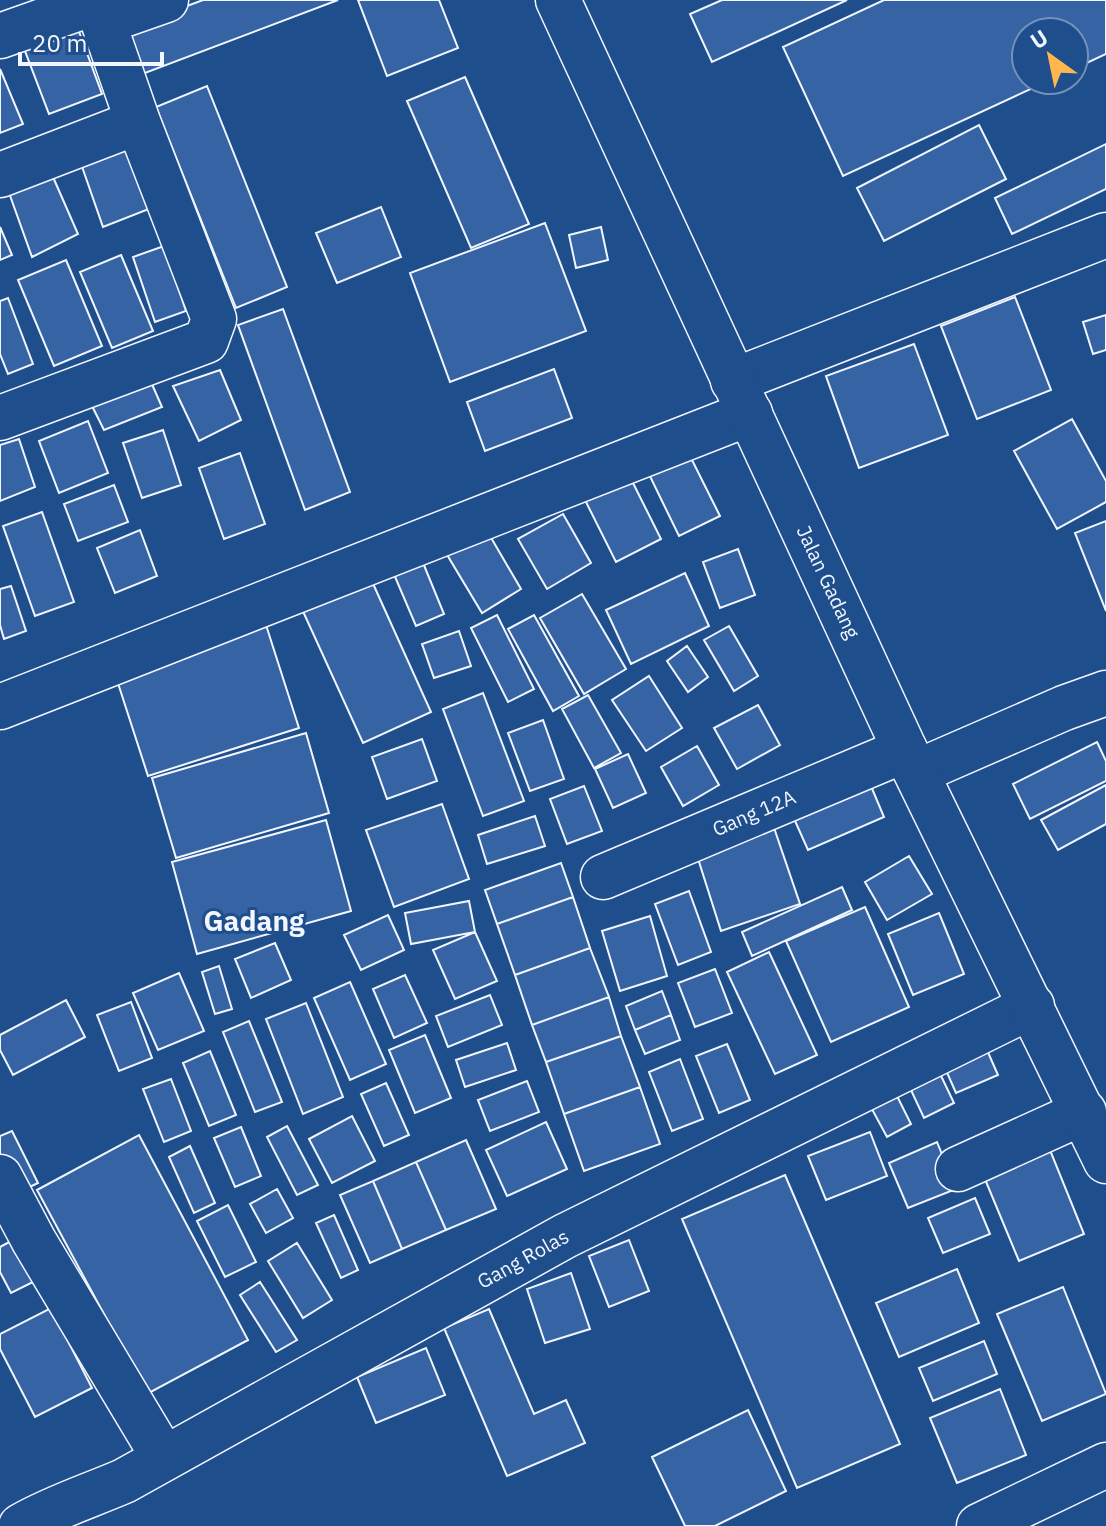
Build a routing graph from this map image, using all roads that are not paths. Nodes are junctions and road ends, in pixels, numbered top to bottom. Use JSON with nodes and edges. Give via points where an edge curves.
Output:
{"nodes":[{"id":1,"x":166,"y":0,"type":"edge"},
{"id":2,"x":558,"y":0,"type":"edge"},
{"id":3,"x":99,"y":10,"type":"junction"},
{"id":4,"x":0,"y":36,"type":"edge"},
{"id":5,"x":138,"y":122,"type":"junction"},
{"id":6,"x":0,"y":175,"type":"edge"},
{"id":7,"x":1106,"y":235,"type":"edge"},
{"id":8,"x":742,"y":397,"type":"junction"},
{"id":9,"x":0,"y":418,"type":"edge"},
{"id":10,"x":1106,"y":693,"type":"edge"},
{"id":11,"x":0,"y":707,"type":"edge"},
{"id":12,"x":911,"y":761,"type":"junction"},
{"id":13,"x":603,"y":877,"type":"dead end"},
{"id":14,"x":1032,"y":1006,"type":"junction"},
{"id":15,"x":1084,"y":1112,"type":"junction"},
{"id":16,"x":1106,"y":1161,"type":"edge"},
{"id":17,"x":958,"y":1169,"type":"dead end"},
{"id":18,"x":0,"y":1177,"type":"edge"},
{"id":19,"x":164,"y":1458,"type":"junction"},
{"id":20,"x":1106,"y":1465,"type":"edge"},
{"id":21,"x":21,"y":1526,"type":"edge"},
{"id":22,"x":979,"y":1526,"type":"edge"}],
"edges":[{"from":1,"to":3,"type":"main road","via":[[126,14]]},
{"from":2,"to":8,"type":"main road","name":"Jalan Gadang"},
{"from":3,"to":4,"type":"main road","via":[[82,7]]},
{"from":3,"to":5,"type":"main road"},
{"from":5,"to":6,"type":"main road"},
{"from":5,"to":9,"type":"main road","via":[[214,319],[206,341]]},
{"from":7,"to":8,"type":"main road"},
{"from":8,"to":11,"type":"main road"},
{"from":8,"to":12,"type":"main road","name":"Jalan Gadang"},
{"from":10,"to":12,"type":"main road","name":"Gang 12A"},
{"from":12,"to":13,"type":"main road","name":"Gang 12A"},
{"from":12,"to":14,"type":"main road","name":"Jalan Gadang"},
{"from":14,"to":15,"type":"main road","name":"Jalan Gadang"},
{"from":14,"to":19,"type":"main road","name":"Gang Rolas","via":[[565,1236]]},
{"from":15,"to":16,"type":"main road","name":"Jalan Gadang"},
{"from":15,"to":17,"type":"main road"},
{"from":18,"to":19,"type":"main road"},
{"from":19,"to":21,"type":"main road","name":"Gang Rolas"},
{"from":20,"to":22,"type":"main road"}]}
